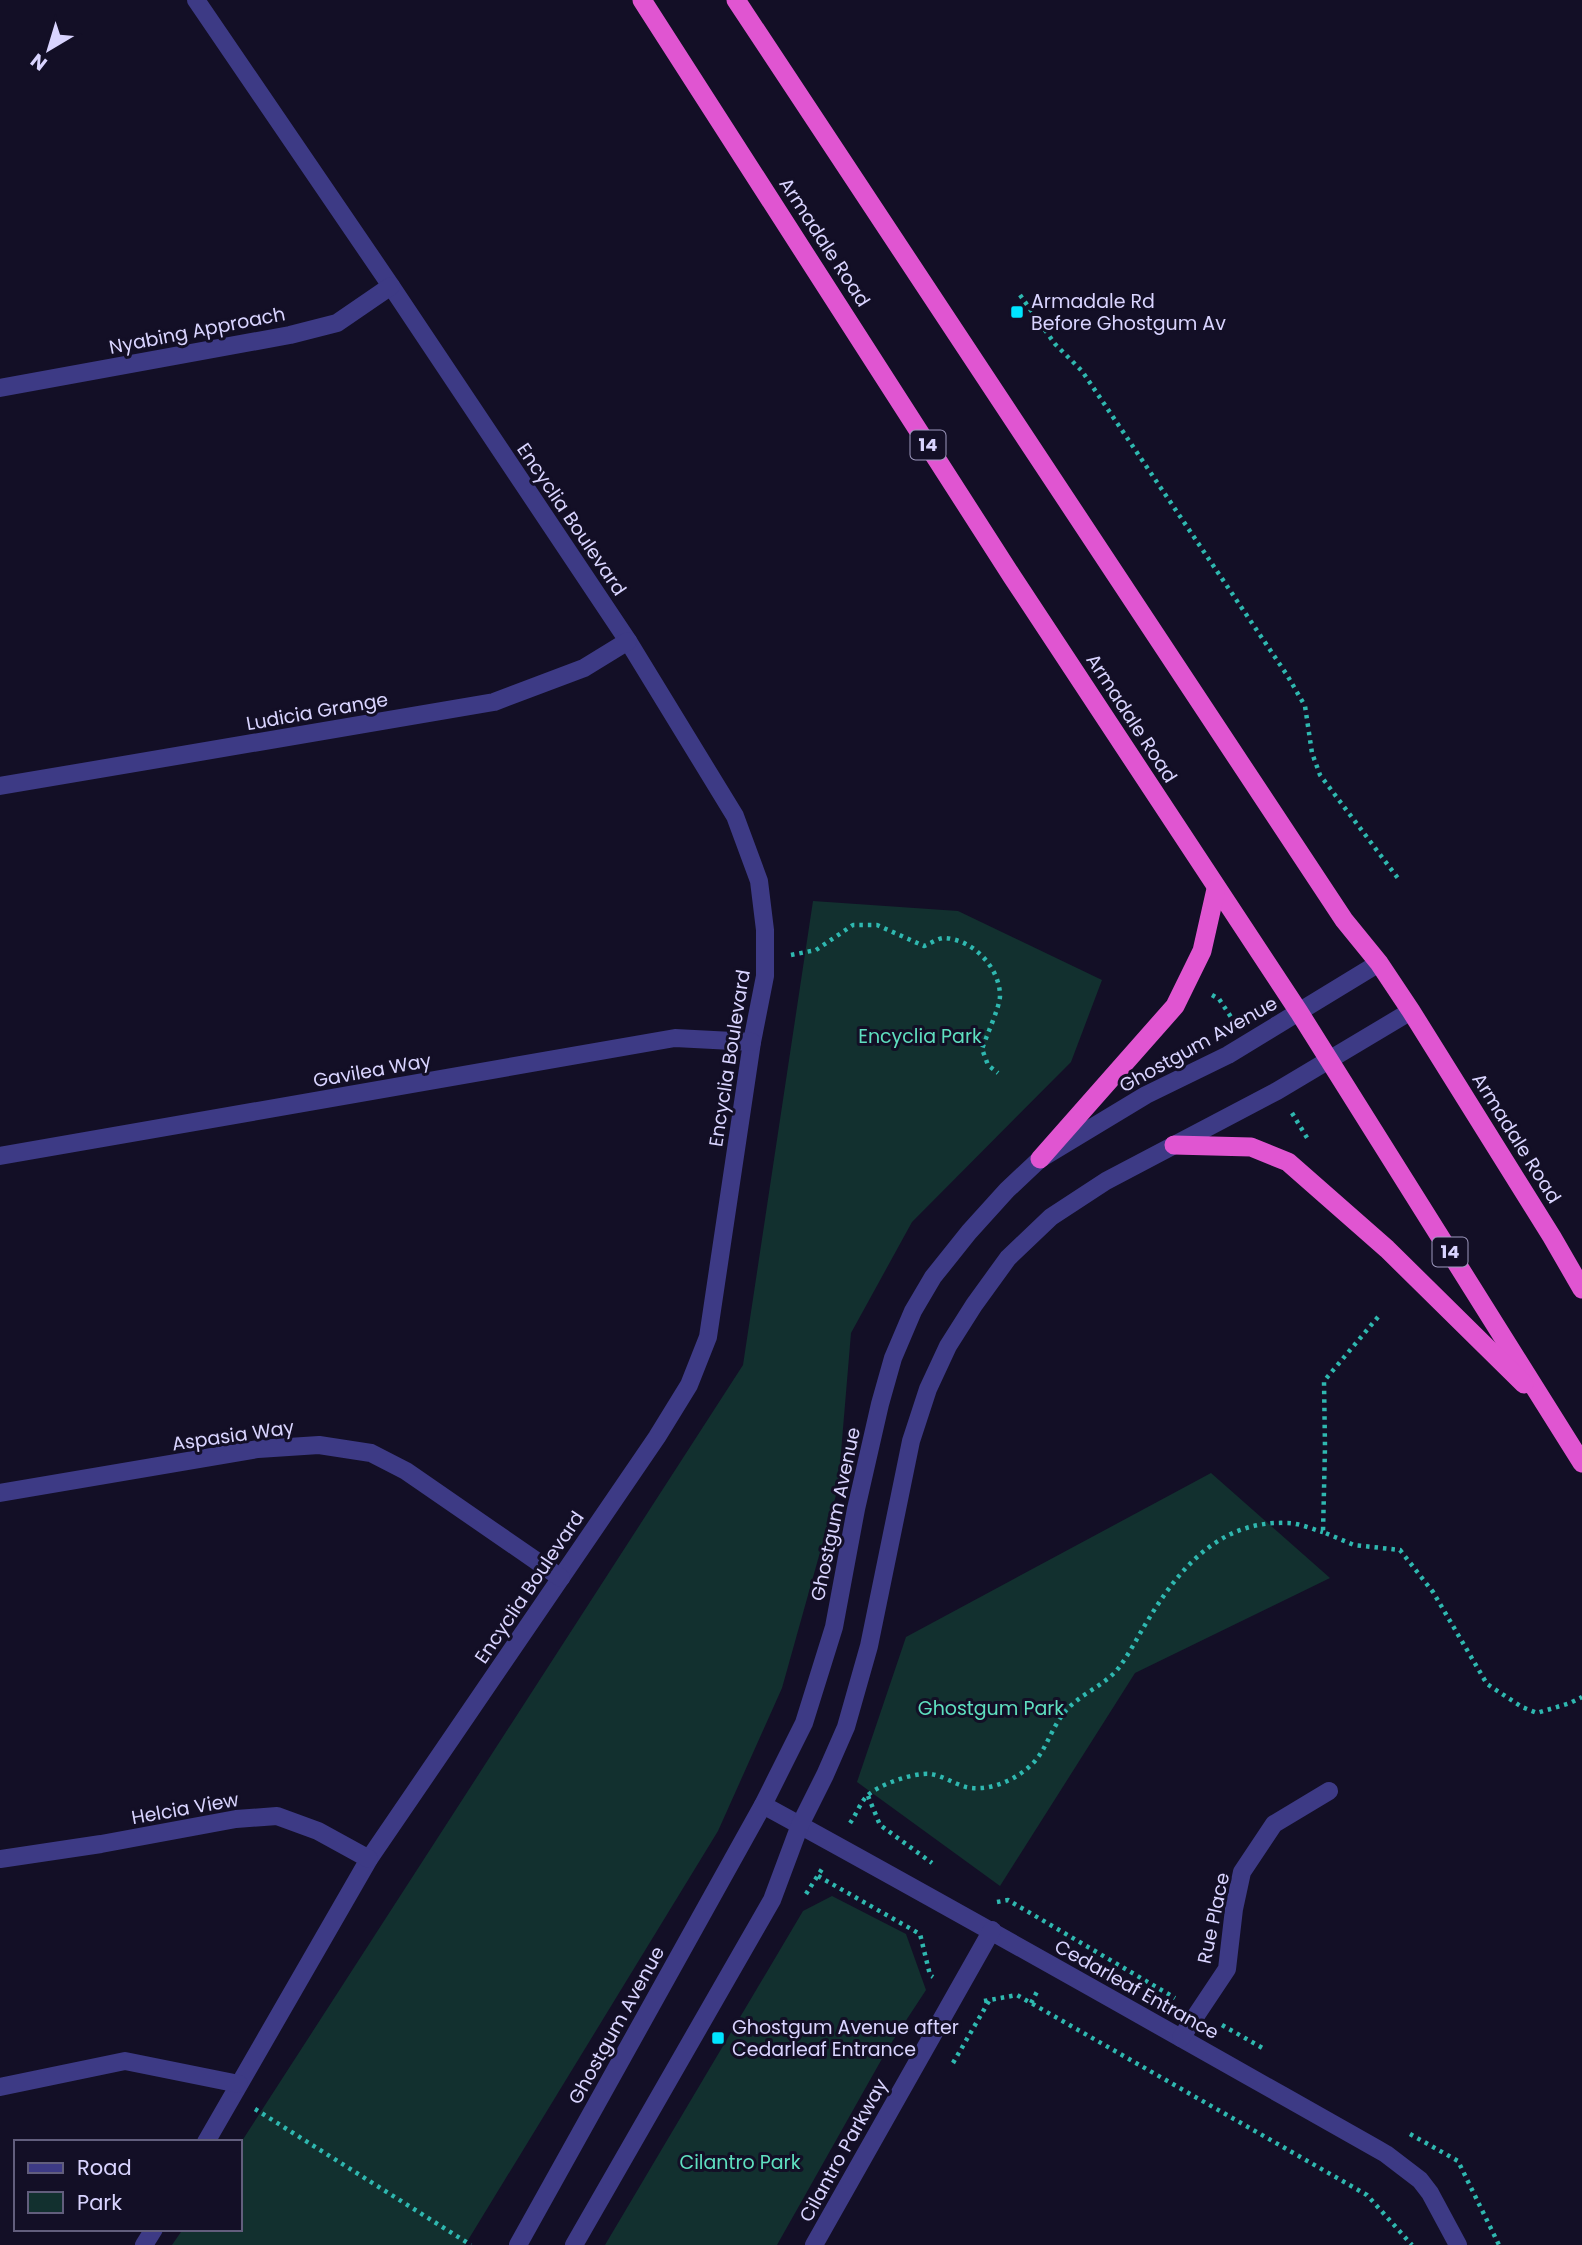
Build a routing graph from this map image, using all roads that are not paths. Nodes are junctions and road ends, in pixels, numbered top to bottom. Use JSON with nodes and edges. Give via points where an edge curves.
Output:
{"nodes":[{"id":1,"x":195,"y":0,"type":"edge"},
{"id":2,"x":642,"y":0,"type":"edge"},
{"id":3,"x":736,"y":0,"type":"edge"},
{"id":4,"x":391,"y":286,"type":"junction"},
{"id":5,"x":0,"y":388,"type":"edge"},
{"id":6,"x":628,"y":641,"type":"junction"},
{"id":7,"x":0,"y":786,"type":"edge"},
{"id":8,"x":1216,"y":889,"type":"junction"},
{"id":9,"x":1379,"y":963,"type":"junction"},
{"id":10,"x":1411,"y":1011,"type":"junction"},
{"id":11,"x":1299,"y":1012,"type":"junction"},
{"id":12,"x":752,"y":1042,"type":"junction"},
{"id":13,"x":1329,"y":1060,"type":"junction"},
{"id":14,"x":1174,"y":1144,"type":"junction"},
{"id":15,"x":0,"y":1156,"type":"edge"},
{"id":16,"x":1040,"y":1159,"type":"junction"},
{"id":17,"x":1582,"y":1289,"type":"edge"},
{"id":18,"x":1550,"y":1410,"type":"junction"},
{"id":19,"x":1582,"y":1463,"type":"edge"},
{"id":20,"x":0,"y":1493,"type":"edge"},
{"id":21,"x":561,"y":1578,"type":"junction"},
{"id":22,"x":1329,"y":1791,"type":"dead end"},
{"id":23,"x":763,"y":1805,"type":"junction"},
{"id":24,"x":800,"y":1825,"type":"junction"},
{"id":25,"x":0,"y":1859,"type":"edge"},
{"id":26,"x":369,"y":1859,"type":"junction"},
{"id":27,"x":992,"y":1930,"type":"junction"},
{"id":28,"x":1181,"y":2038,"type":"junction"},
{"id":29,"x":239,"y":2084,"type":"junction"},
{"id":30,"x":0,"y":2087,"type":"edge"},
{"id":31,"x":207,"y":2140,"type":"edge"},
{"id":32,"x":518,"y":2245,"type":"edge"},
{"id":33,"x":574,"y":2245,"type":"edge"},
{"id":34,"x":814,"y":2245,"type":"edge"},
{"id":35,"x":1458,"y":2245,"type":"edge"}],
"edges":[{"from":1,"to":4,"type":"street","name":"Encyclia Boulevard"},
{"from":2,"to":8,"type":"highway","name":"Armadale Road","number":"14"},
{"from":3,"to":9,"type":"highway","name":"Armadale Road","via":[[1344,920]]},
{"from":4,"to":5,"type":"street","name":"Nyabing Approach","via":[[337,323]]},
{"from":4,"to":6,"type":"street","name":"Encyclia Boulevard"},
{"from":6,"to":7,"type":"street","name":"Ludicia Grange","via":[[584,668],[494,702]]},
{"from":6,"to":12,"type":"street","name":"Encyclia Boulevard","via":[[735,816],[759,881],[765,976]]},
{"from":8,"to":11,"type":"highway","name":"Armadale Road","number":"14"},
{"from":8,"to":16,"type":"highway","via":[[1202,951],[1175,1006]]},
{"from":9,"to":10,"type":"highway","name":"Armadale Road"},
{"from":9,"to":11,"type":"street","name":"Ghostgum Avenue"},
{"from":10,"to":13,"type":"street"},
{"from":10,"to":17,"type":"highway","name":"Armadale Road"},
{"from":11,"to":13,"type":"highway","name":"Armadale Road","number":"14"},
{"from":11,"to":16,"type":"street","name":"Ghostgum Avenue"},
{"from":12,"to":15,"type":"street","name":"Gavilea Way","via":[[675,1038]]},
{"from":12,"to":21,"type":"street","name":"Encyclia Boulevard","via":[[708,1337],[689,1385]]},
{"from":13,"to":14,"type":"street"},
{"from":13,"to":18,"type":"highway","name":"Armadale Road","number":"14"},
{"from":14,"to":18,"type":"highway","via":[[1251,1147],[1289,1163],[1387,1249]]},
{"from":14,"to":24,"type":"street","via":[[1051,1217],[1008,1258],[948,1346],[911,1441],[869,1646],[846,1727]]},
{"from":16,"to":23,"type":"street","name":"Ghostgum Avenue","via":[[969,1232],[913,1311],[880,1404],[834,1627],[804,1723]]},
{"from":18,"to":19,"type":"highway","name":"Armadale Road","number":"14"},
{"from":20,"to":21,"type":"street","name":"Aspasia Way","via":[[258,1449],[319,1445],[371,1453],[406,1471]]},
{"from":21,"to":26,"type":"street","name":"Encyclia Boulevard"},
{"from":22,"to":28,"type":"street","name":"Rue Place","via":[[1274,1824],[1242,1872],[1227,1969]]},
{"from":23,"to":24,"type":"street","name":"Cedarleaf Entrance"},
{"from":23,"to":32,"type":"street","name":"Ghostgum Avenue"},
{"from":24,"to":27,"type":"street","name":"Cedarleaf Entrance"},
{"from":24,"to":33,"type":"street","via":[[772,1900]]},
{"from":25,"to":26,"type":"street","name":"Helcia View","via":[[277,1816],[318,1831]]},
{"from":26,"to":29,"type":"street","name":"Encyclia Boulevard"},
{"from":27,"to":28,"type":"street","name":"Cedarleaf Entrance"},
{"from":27,"to":34,"type":"street","name":"Cilantro Parkway"},
{"from":28,"to":35,"type":"street","name":"Cedarleaf Entrance","via":[[1396,2161],[1430,2193]]},
{"from":29,"to":30,"type":"street","via":[[125,2060]]},
{"from":29,"to":31,"type":"street","name":"Encyclia Boulevard"}]}
